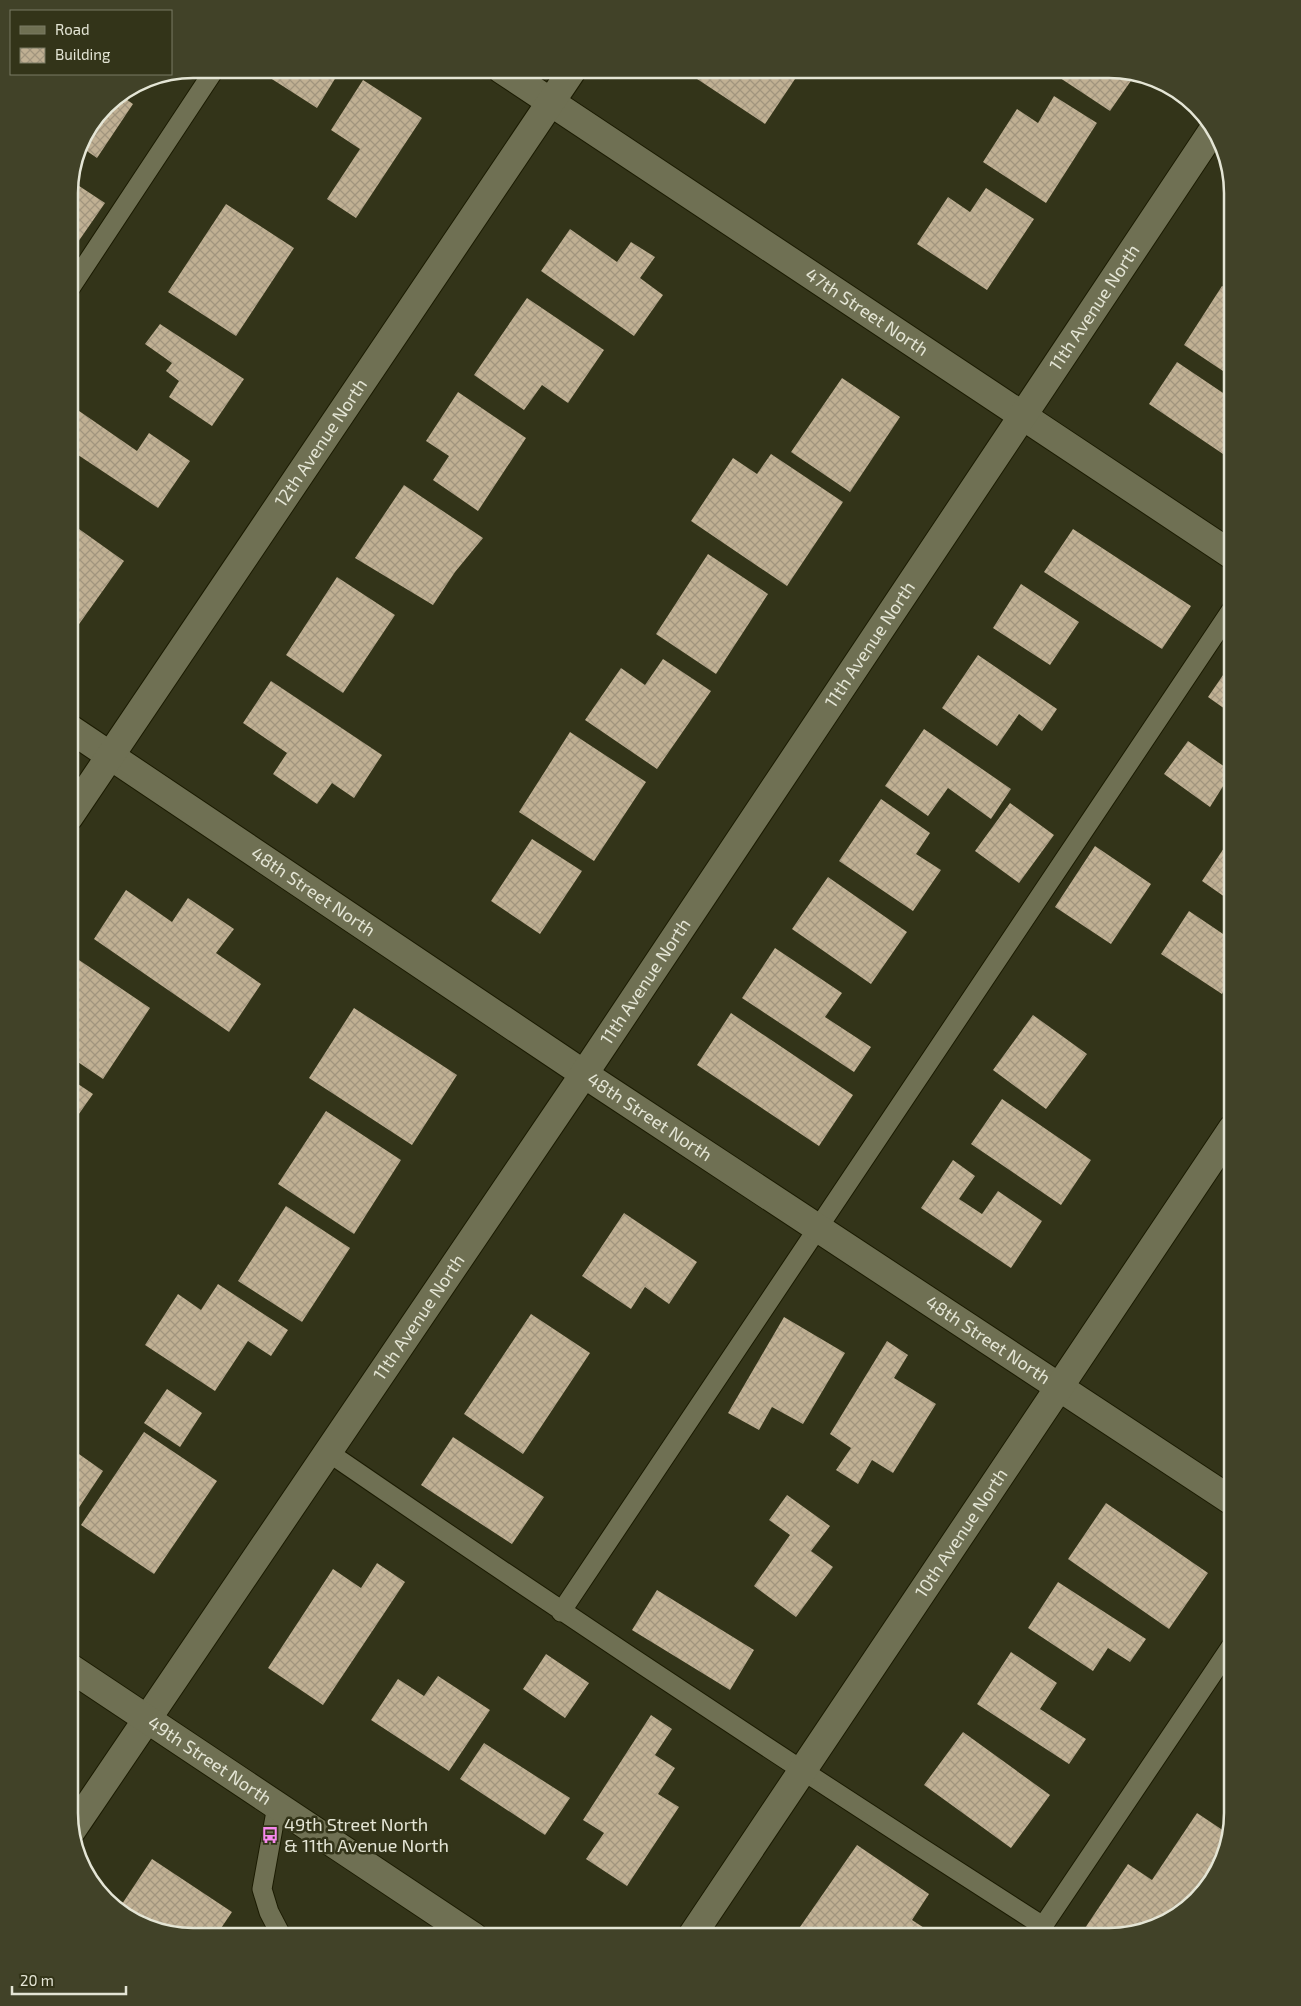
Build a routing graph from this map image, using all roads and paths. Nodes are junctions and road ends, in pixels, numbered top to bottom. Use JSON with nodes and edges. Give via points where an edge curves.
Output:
{"nodes":[{"id":1,"x":209,"y":78,"type":"edge"},
{"id":2,"x":515,"y":78,"type":"edge"},
{"id":3,"x":567,"y":78,"type":"edge"},
{"id":4,"x":551,"y":102,"type":"junction"},
{"id":5,"x":1209,"y":136,"type":"edge"},
{"id":6,"x":78,"y":276,"type":"edge"},
{"id":7,"x":1022,"y":416,"type":"junction"},
{"id":8,"x":1224,"y":550,"type":"edge"},
{"id":9,"x":1224,"y":621,"type":"edge"},
{"id":10,"x":78,"y":734,"type":"edge"},
{"id":11,"x":110,"y":755,"type":"junction"},
{"id":12,"x":78,"y":803,"type":"edge"},
{"id":13,"x":584,"y":1074,"type":"junction"},
{"id":14,"x":1224,"y":1141,"type":"edge"},
{"id":15,"x":819,"y":1229,"type":"junction"},
{"id":16,"x":1060,"y":1387,"type":"junction"},
{"id":17,"x":328,"y":1452,"type":"junction"},
{"id":18,"x":1224,"y":1496,"type":"edge"},
{"id":19,"x":561,"y":1612,"type":"junction"},
{"id":20,"x":1224,"y":1657,"type":"edge"},
{"id":21,"x":78,"y":1673,"type":"edge"},
{"id":22,"x":146,"y":1719,"type":"junction"},
{"id":23,"x":802,"y":1772,"type":"junction"},
{"id":24,"x":277,"y":1806,"type":"junction"},
{"id":25,"x":78,"y":1821,"type":"edge"},
{"id":26,"x":277,"y":1928,"type":"edge"},
{"id":27,"x":460,"y":1928,"type":"edge"},
{"id":28,"x":697,"y":1928,"type":"edge"}],
"edges":[{"from":1,"to":6,"type":"lane"},
{"from":2,"to":4,"type":"street","name":"47th Street North"},
{"from":3,"to":4,"type":"street","name":"12th Avenue North"},
{"from":4,"to":7,"type":"street","name":"47th Street North"},
{"from":4,"to":11,"type":"street","name":"12th Avenue North"},
{"from":5,"to":7,"type":"street","name":"11th Avenue North"},
{"from":7,"to":8,"type":"street","name":"47th Street North"},
{"from":7,"to":13,"type":"street","name":"11th Avenue North"},
{"from":9,"to":15,"type":"lane"},
{"from":10,"to":11,"type":"street","name":"48th Street North"},
{"from":11,"to":12,"type":"street","name":"12th Avenue North"},
{"from":11,"to":13,"type":"street","name":"48th Street North"},
{"from":13,"to":15,"type":"street","name":"48th Street North"},
{"from":13,"to":17,"type":"street","name":"11th Avenue North"},
{"from":14,"to":16,"type":"street","name":"10th Avenue North"},
{"from":15,"to":16,"type":"street","name":"48th Street North"},
{"from":15,"to":19,"type":"lane"},
{"from":16,"to":18,"type":"street","name":"48th Street North"},
{"from":16,"to":23,"type":"street","name":"10th Avenue North"},
{"from":17,"to":19,"type":"lane"},
{"from":17,"to":22,"type":"street","name":"11th Avenue North"},
{"from":19,"to":23,"type":"lane"},
{"from":20,"to":23,"type":"lane","via":[[1043,1926]]},
{"from":21,"to":22,"type":"street","name":"49th Street North"},
{"from":22,"to":24,"type":"street","name":"49th Street North"},
{"from":22,"to":25,"type":"street","name":"11th Avenue North"},
{"from":23,"to":28,"type":"street","name":"10th Avenue North"},
{"from":24,"to":26,"type":"lane","via":[[262,1889]]},
{"from":24,"to":27,"type":"street","name":"49th Street North"}]}
